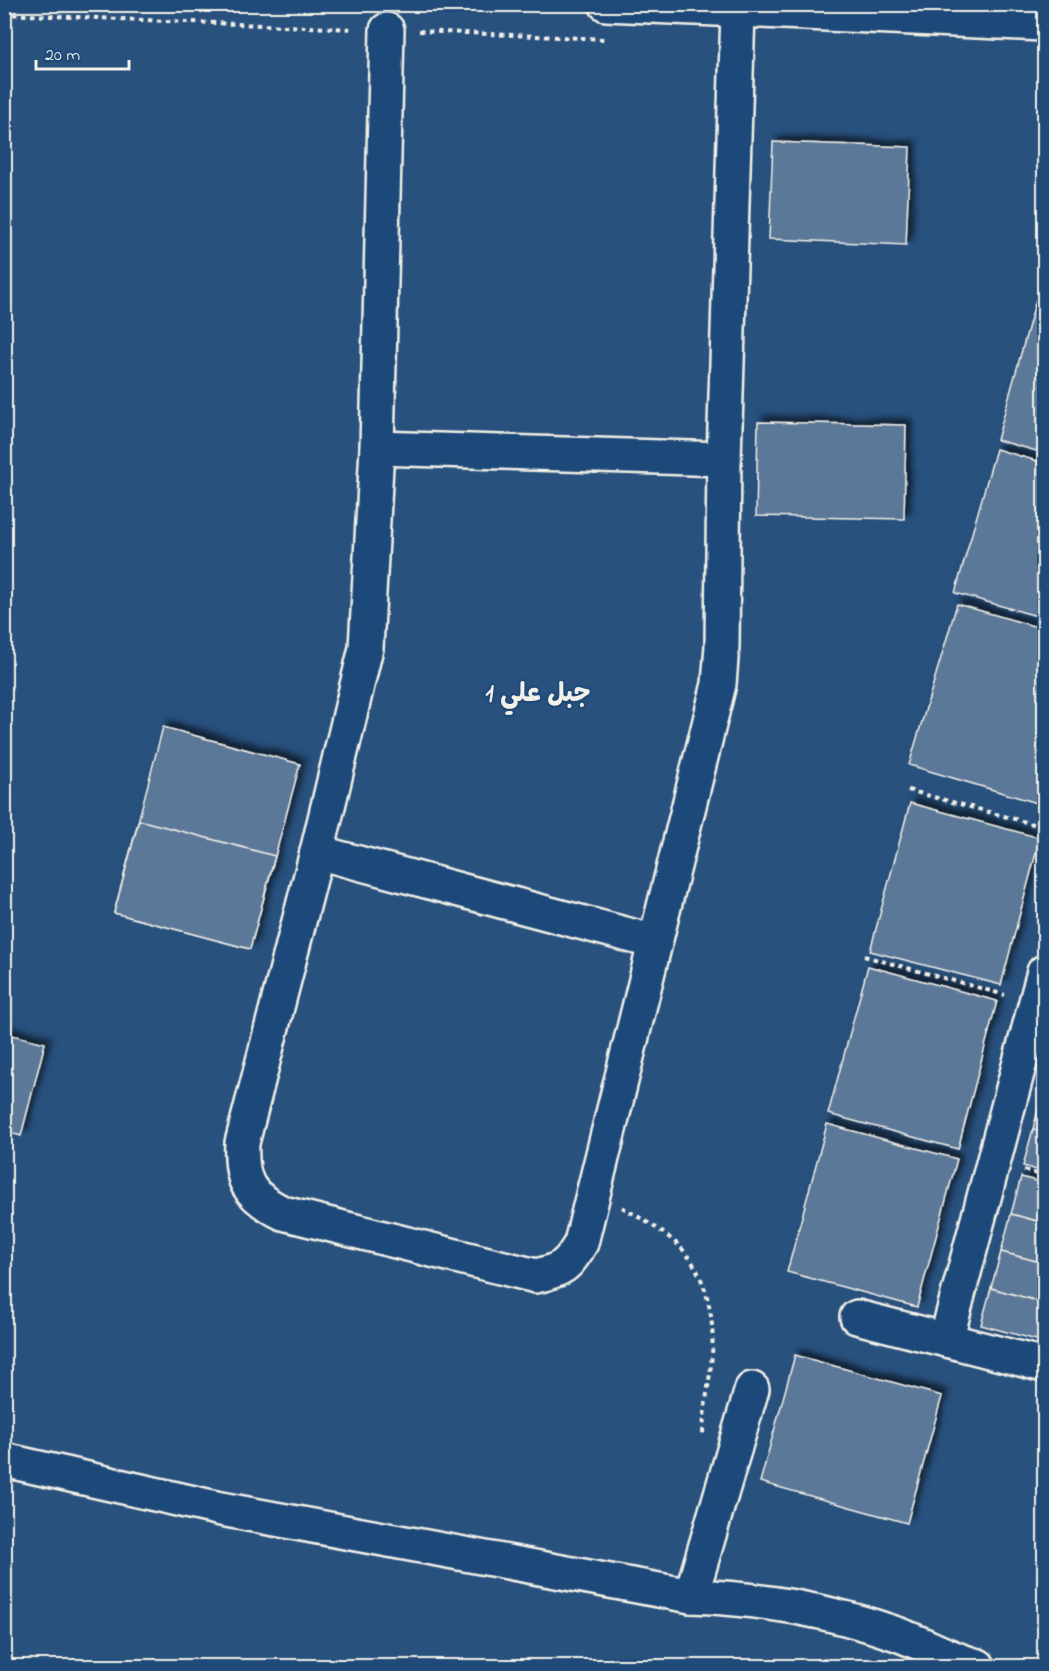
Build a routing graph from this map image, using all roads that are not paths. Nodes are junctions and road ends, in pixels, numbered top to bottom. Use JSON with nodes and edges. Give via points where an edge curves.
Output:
{"nodes":[{"id":1,"x":606,"y":4,"type":"edge"},
{"id":2,"x":809,"y":9,"type":"edge"},
{"id":3,"x":738,"y":11,"type":"junction"},
{"id":4,"x":1044,"y":24,"type":"edge"},
{"id":5,"x":387,"y":30,"type":"road end"},
{"id":6,"x":377,"y":448,"type":"junction"},
{"id":7,"x":724,"y":459,"type":"junction"},
{"id":8,"x":317,"y":852,"type":"junction"},
{"id":9,"x":655,"y":942,"type":"junction"},
{"id":10,"x":1044,"y":972,"type":"edge"},
{"id":11,"x":858,"y":1317,"type":"dead end"},
{"id":12,"x":946,"y":1340,"type":"junction"},
{"id":13,"x":1044,"y":1365,"type":"edge"},
{"id":14,"x":752,"y":1389,"type":"dead end"},
{"id":15,"x":4,"y":1460,"type":"edge"},
{"id":16,"x":691,"y":1596,"type":"junction"},
{"id":17,"x":917,"y":1656,"type":"edge"},
{"id":18,"x":978,"y":1666,"type":"edge"}],
"edges":[{"from":1,"to":3,"type":"street"},
{"from":2,"to":3,"type":"street"},
{"from":2,"to":4,"type":"street"},
{"from":3,"to":7,"type":"street"},
{"from":5,"to":6,"type":"street"},
{"from":6,"to":7,"type":"street"},
{"from":6,"to":8,"type":"street","via":[[366,648]]},
{"from":7,"to":9,"type":"street","via":[[719,684]]},
{"from":8,"to":9,"type":"street"},
{"from":8,"to":9,"type":"street","via":[[242,1143],[240,1166],[248,1186],[263,1203],[283,1213],[536,1276],[555,1272],[571,1260],[581,1243]]},
{"from":10,"to":12,"type":"street"},
{"from":11,"to":12,"type":"street"},
{"from":12,"to":13,"type":"street"},
{"from":14,"to":16,"type":"street"},
{"from":15,"to":16,"type":"street","via":[[221,1509]]},
{"from":16,"to":17,"type":"street","via":[[792,1605],[836,1615],[897,1634]]},
{"from":17,"to":18,"type":"street","via":[[945,1656]]}]}
